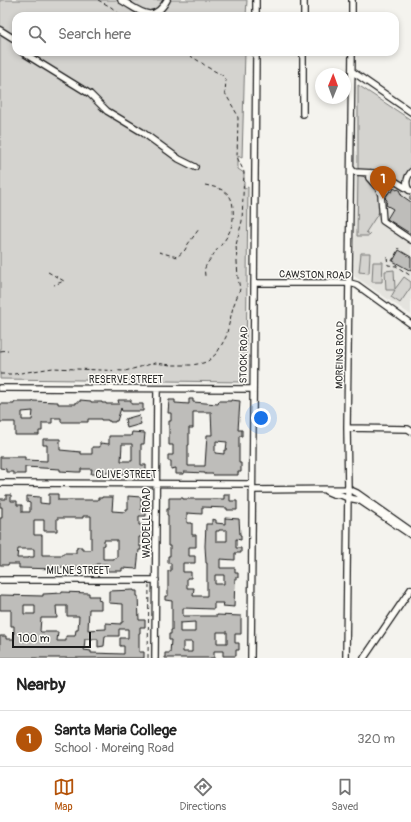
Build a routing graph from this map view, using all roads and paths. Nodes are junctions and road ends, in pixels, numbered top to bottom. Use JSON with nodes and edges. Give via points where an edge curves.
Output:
{"nodes":[{"id":1,"x":98,"y":0,"type":"edge"},
{"id":2,"x":121,"y":0,"type":"edge"},
{"id":3,"x":168,"y":0,"type":"edge"},
{"id":4,"x":256,"y":0,"type":"edge"},
{"id":5,"x":304,"y":0,"type":"edge"},
{"id":6,"x":352,"y":0,"type":"edge"},
{"id":7,"x":117,"y":12,"type":"edge"},
{"id":8,"x":141,"y":12,"type":"edge"},
{"id":9,"x":158,"y":12,"type":"edge"},
{"id":10,"x":256,"y":12,"type":"edge"},
{"id":11,"x":304,"y":12,"type":"edge"},
{"id":12,"x":352,"y":12,"type":"edge"},
{"id":13,"x":0,"y":30,"type":"edge"},
{"id":14,"x":12,"y":38,"type":"edge"},
{"id":15,"x":28,"y":56,"type":"edge"},
{"id":16,"x":191,"y":56,"type":"edge"},
{"id":17,"x":256,"y":56,"type":"edge"},
{"id":18,"x":304,"y":56,"type":"edge"},
{"id":19,"x":352,"y":56,"type":"edge"},
{"id":20,"x":353,"y":72,"type":"junction"},
{"id":21,"x":411,"y":112,"type":"edge"},
{"id":22,"x":303,"y":114,"type":"dead end"},
{"id":23,"x":195,"y":167,"type":"dead end"},
{"id":24,"x":351,"y":168,"type":"junction"},
{"id":25,"x":411,"y":172,"type":"edge"},
{"id":26,"x":373,"y":173,"type":"junction"},
{"id":27,"x":362,"y":174,"type":"junction"},
{"id":28,"x":351,"y":178,"type":"junction"},
{"id":29,"x":398,"y":185,"type":"junction"},
{"id":30,"x":205,"y":186,"type":"dead end"},
{"id":31,"x":410,"y":194,"type":"edge"},
{"id":32,"x":411,"y":201,"type":"edge"},
{"id":33,"x":382,"y":206,"type":"junction"},
{"id":34,"x":199,"y":229,"type":"dead end"},
{"id":35,"x":411,"y":240,"type":"edge"},
{"id":36,"x":399,"y":248,"type":"dead end"},
{"id":37,"x":159,"y":252,"type":"dead end"},
{"id":38,"x":387,"y":257,"type":"dead end"},
{"id":39,"x":396,"y":266,"type":"junction"},
{"id":40,"x":48,"y":272,"type":"dead end"},
{"id":41,"x":411,"y":276,"type":"edge"},
{"id":42,"x":205,"y":277,"type":"dead end"},
{"id":43,"x":254,"y":283,"type":"junction"},
{"id":44,"x":350,"y":283,"type":"junction"},
{"id":45,"x":54,"y":285,"type":"dead end"},
{"id":46,"x":411,"y":324,"type":"edge"},
{"id":47,"x":8,"y":350,"type":"dead end"},
{"id":48,"x":0,"y":351,"type":"edge"},
{"id":49,"x":0,"y":374,"type":"edge"},
{"id":50,"x":0,"y":388,"type":"edge"},
{"id":51,"x":157,"y":389,"type":"junction"},
{"id":52,"x":253,"y":389,"type":"junction"},
{"id":53,"x":347,"y":428,"type":"junction"},
{"id":54,"x":410,"y":428,"type":"edge"},
{"id":55,"x":0,"y":483,"type":"edge"},
{"id":56,"x":156,"y":484,"type":"junction"},
{"id":57,"x":252,"y":487,"type":"junction"},
{"id":58,"x":348,"y":489,"type":"junction"},
{"id":59,"x":324,"y":490,"type":"junction"},
{"id":60,"x":348,"y":498,"type":"junction"},
{"id":61,"x":411,"y":531,"type":"edge"},
{"id":62,"x":411,"y":535,"type":"edge"},
{"id":63,"x":0,"y":580,"type":"edge"},
{"id":64,"x":149,"y":580,"type":"junction"},
{"id":65,"x":156,"y":580,"type":"junction"},
{"id":66,"x":411,"y":589,"type":"edge"},
{"id":67,"x":148,"y":658,"type":"edge"},
{"id":68,"x":155,"y":658,"type":"edge"},
{"id":69,"x":251,"y":658,"type":"edge"},
{"id":70,"x":346,"y":658,"type":"edge"},
{"id":71,"x":364,"y":658,"type":"edge"}],
"edges":[{"from":1,"to":7,"type":"path"},
{"from":2,"to":8,"type":"street"},
{"from":3,"to":9,"type":"street"},
{"from":4,"to":10,"type":"street"},
{"from":5,"to":11,"type":"street"},
{"from":6,"to":12,"type":"street"},
{"from":13,"to":14,"type":"street"},
{"from":15,"to":23,"type":"street","via":[[90,94],[107,111]]},
{"from":16,"to":49,"type":"path","via":[[222,74],[226,80],[225,94],[238,118],[237,158],[244,172],[242,221],[236,245],[240,289],[226,337],[217,353],[208,361],[192,365],[171,366],[155,363],[125,371],[53,368]]},
{"from":17,"to":43,"type":"street","name":"STOCK ROAD"},
{"from":18,"to":22,"type":"street"},
{"from":19,"to":20,"type":"street","name":"MOREING ROAD"},
{"from":20,"to":21,"type":"street"},
{"from":20,"to":24,"type":"street","name":"MOREING ROAD"},
{"from":24,"to":26,"type":"street","via":[[355,172]]},
{"from":24,"to":28,"type":"street","name":"MOREING ROAD"},
{"from":25,"to":31,"type":"street","via":[[407,181]]},
{"from":26,"to":27,"type":"street"},
{"from":26,"to":29,"type":"street","via":[[386,175]]},
{"from":26,"to":33,"type":"street","via":[[369,178],[380,192]]},
{"from":27,"to":28,"type":"street","via":[[355,174]]},
{"from":27,"to":33,"type":"street","via":[[377,190]]},
{"from":28,"to":44,"type":"street","name":"MOREING ROAD"},
{"from":29,"to":31,"type":"street"},
{"from":29,"to":33,"type":"path","via":[[392,189]]},
{"from":30,"to":42,"type":"path","via":[[225,191],[229,195],[234,217],[232,228],[205,268]]},
{"from":31,"to":32,"type":"path"},
{"from":33,"to":35,"type":"street","via":[[384,222]]},
{"from":34,"to":37,"type":"path","via":[[177,257]]},
{"from":36,"to":39,"type":"path","via":[[392,261]]},
{"from":38,"to":39,"type":"path","via":[[388,265]]},
{"from":39,"to":41,"type":"path"},
{"from":40,"to":45,"type":"path","via":[[64,281]]},
{"from":43,"to":44,"type":"street","name":"CAWSTON ROAD"},
{"from":43,"to":52,"type":"street","name":"STOCK ROAD"},
{"from":44,"to":46,"type":"street","name":"CAWSTON ROAD"},
{"from":44,"to":53,"type":"street","name":"MOREING ROAD"},
{"from":47,"to":48,"type":"path"},
{"from":50,"to":51,"type":"street","name":"RESERVE STREET"},
{"from":51,"to":52,"type":"street","name":"RESERVE STREET"},
{"from":51,"to":56,"type":"street","name":"WADDELL ROAD"},
{"from":52,"to":57,"type":"street","name":"STOCK ROAD"},
{"from":53,"to":54,"type":"street"},
{"from":53,"to":58,"type":"street","name":"MOREING ROAD"},
{"from":55,"to":56,"type":"street","name":"CLIVE STREET"},
{"from":56,"to":57,"type":"street","name":"CLIVE STREET"},
{"from":56,"to":65,"type":"street","name":"WADDELL ROAD"},
{"from":57,"to":59,"type":"street","name":"CLIVE STREET"},
{"from":57,"to":69,"type":"street","name":"STOCK ROAD"},
{"from":58,"to":59,"type":"street","name":"CLIVE STREET"},
{"from":58,"to":60,"type":"street","name":"MOREING ROAD"},
{"from":58,"to":61,"type":"street"},
{"from":59,"to":60,"type":"street","name":"CLIVE STREET"},
{"from":60,"to":62,"type":"street","name":"CLIVE STREET","via":[[359,500]]},
{"from":60,"to":70,"type":"street","name":"MOREING ROAD"},
{"from":63,"to":64,"type":"street","name":"MILNE STREET"},
{"from":64,"to":65,"type":"street","name":"MILNE STREET"},
{"from":64,"to":67,"type":"path"},
{"from":65,"to":68,"type":"street","name":"WADDELL ROAD"},
{"from":66,"to":71,"type":"street"}]}
